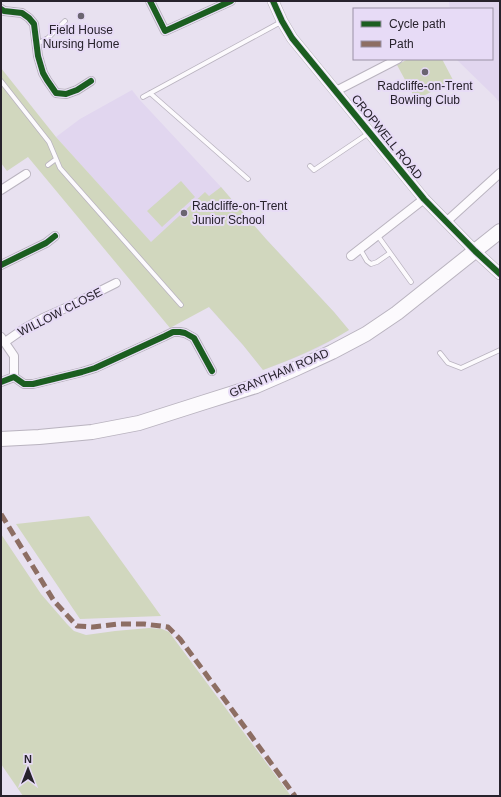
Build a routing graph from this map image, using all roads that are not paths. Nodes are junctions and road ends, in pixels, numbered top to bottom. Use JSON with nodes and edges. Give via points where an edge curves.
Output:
{"nodes":[{"id":1,"x":150,"y":1,"type":"edge"},
{"id":2,"x":231,"y":1,"type":"edge"},
{"id":3,"x":273,"y":1,"type":"edge"},
{"id":4,"x":2,"y":12,"type":"edge"},
{"id":5,"x":65,"y":21,"type":"dead end"},
{"id":6,"x":282,"y":21,"type":"junction"},
{"id":7,"x":36,"y":44,"type":"junction"},
{"id":8,"x":396,"y":60,"type":"edge"},
{"id":9,"x":1,"y":81,"type":"edge"},
{"id":10,"x":91,"y":81,"type":"dead end"},
{"id":11,"x":336,"y":91,"type":"junction"},
{"id":12,"x":150,"y":93,"type":"junction"},
{"id":13,"x":143,"y":97,"type":"dead end"},
{"id":14,"x":370,"y":133,"type":"junction"},
{"id":15,"x":56,"y":159,"type":"junction"},
{"id":16,"x":48,"y":165,"type":"dead end"},
{"id":17,"x":310,"y":166,"type":"dead end"},
{"id":18,"x":500,"y":173,"type":"edge"},
{"id":19,"x":26,"y":174,"type":"dead end"},
{"id":20,"x":248,"y":179,"type":"dead end"},
{"id":21,"x":1,"y":190,"type":"edge"},
{"id":22,"x":424,"y":199,"type":"junction"},
{"id":23,"x":446,"y":222,"type":"junction"},
{"id":24,"x":500,"y":231,"type":"edge"},
{"id":25,"x":55,"y":236,"type":"dead end"},
{"id":26,"x":378,"y":236,"type":"junction"},
{"id":27,"x":360,"y":249,"type":"junction"},
{"id":28,"x":475,"y":251,"type":"junction"},
{"id":29,"x":390,"y":253,"type":"junction"},
{"id":30,"x":351,"y":256,"type":"dead end"},
{"id":31,"x":1,"y":265,"type":"edge"},
{"id":32,"x":500,"y":274,"type":"edge"},
{"id":33,"x":410,"y":282,"type":"dead end"},
{"id":34,"x":116,"y":283,"type":"dead end"},
{"id":35,"x":180,"y":305,"type":"dead end"},
{"id":36,"x":3,"y":340,"type":"edge"},
{"id":37,"x":500,"y":350,"type":"edge"},
{"id":38,"x":440,"y":353,"type":"dead end"},
{"id":39,"x":212,"y":371,"type":"dead end"},
{"id":40,"x":14,"y":377,"type":"junction"},
{"id":41,"x":1,"y":382,"type":"edge"},
{"id":42,"x":1,"y":439,"type":"edge"}],
"edges":[{"from":1,"to":2,"type":"street","via":[[165,31]]},
{"from":3,"to":6,"type":"street","name":"CROPWELL ROAD"},
{"from":4,"to":7,"type":"street","via":[[22,13],[29,18],[34,24]]},
{"from":5,"to":7,"type":"lane","via":[[48,38]]},
{"from":6,"to":11,"type":"street","name":"CROPWELL ROAD","via":[[292,38]]},
{"from":6,"to":12,"type":"lane"},
{"from":7,"to":10,"type":"street","via":[[43,73],[55,96],[77,90]]},
{"from":8,"to":11,"type":"street"},
{"from":9,"to":15,"type":"lane","via":[[49,142]]},
{"from":11,"to":14,"type":"street","name":"CROPWELL ROAD"},
{"from":12,"to":13,"type":"lane"},
{"from":12,"to":20,"type":"lane"},
{"from":14,"to":17,"type":"lane","via":[[314,170]]},
{"from":14,"to":22,"type":"street","name":"CROPWELL ROAD"},
{"from":15,"to":16,"type":"lane"},
{"from":15,"to":35,"type":"lane","via":[[60,168]]},
{"from":18,"to":23,"type":"street"},
{"from":19,"to":21,"type":"street"},
{"from":22,"to":23,"type":"street","name":"CROPWELL ROAD"},
{"from":22,"to":26,"type":"street"},
{"from":23,"to":28,"type":"street","name":"CROPWELL ROAD"},
{"from":24,"to":28,"type":"highway","name":"GRANTHAM ROAD"},
{"from":25,"to":31,"type":"street"},
{"from":26,"to":27,"type":"street"},
{"from":26,"to":29,"type":"lane"},
{"from":27,"to":29,"type":"lane","via":[[371,264]]},
{"from":27,"to":30,"type":"street"},
{"from":28,"to":32,"type":"street","name":"CROPWELL ROAD"},
{"from":28,"to":42,"type":"highway","name":"GRANTHAM ROAD","via":[[397,313],[366,334],[256,386],[139,423],[92,432]]},
{"from":29,"to":33,"type":"lane"},
{"from":34,"to":36,"type":"street","name":"WILLOW CLOSE"},
{"from":36,"to":40,"type":"street","via":[[14,356]]},
{"from":37,"to":38,"type":"lane","via":[[461,368],[448,364]]},
{"from":39,"to":40,"type":"street","via":[[194,338],[176,332],[82,372],[34,384],[24,384]]},
{"from":40,"to":41,"type":"street"}]}
